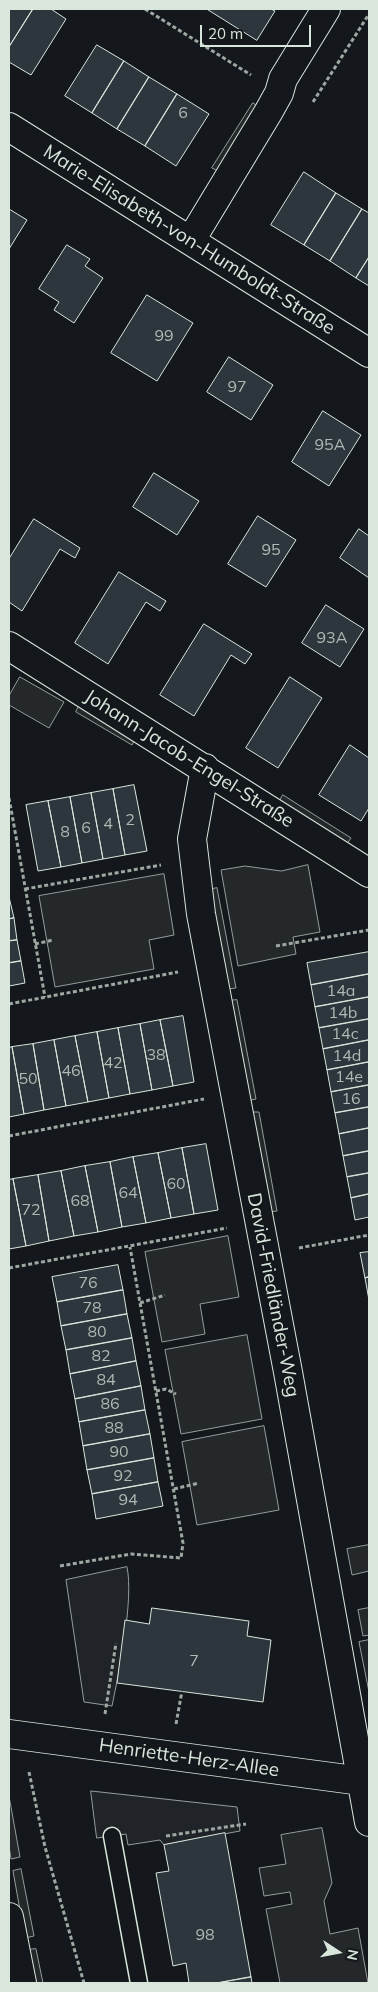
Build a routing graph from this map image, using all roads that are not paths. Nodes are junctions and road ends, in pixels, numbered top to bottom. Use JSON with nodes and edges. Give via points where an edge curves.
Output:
{"nodes":[{"id":1,"x":326,"y":9,"type":"edge"},
{"id":2,"x":9,"y":127,"type":"edge"},
{"id":3,"x":191,"y":240,"type":"junction"},
{"id":4,"x":369,"y":353,"type":"edge"},
{"id":5,"x":9,"y":646,"type":"edge"},
{"id":6,"x":205,"y":768,"type":"junction"},
{"id":7,"x":369,"y":873,"type":"edge"},
{"id":8,"x":9,"y":1734,"type":"edge"},
{"id":9,"x":366,"y":1782,"type":"edge"},
{"id":10,"x":369,"y":1822,"type":"edge"},
{"id":11,"x":112,"y":1836,"type":"dead end"},
{"id":12,"x":9,"y":1917,"type":"edge"},
{"id":13,"x":22,"y":1983,"type":"edge"},
{"id":14,"x":139,"y":1983,"type":"edge"}],
"edges":[{"from":1,"to":3,"type":"street","via":[[283,79],[280,93]]},
{"from":2,"to":3,"type":"street","name":"Marie-Elisabeth-von-Humboldt-Straße"},
{"from":3,"to":4,"type":"street","name":"Marie-Elisabeth-von-Humboldt-Straße"},
{"from":5,"to":6,"type":"street","name":"Johann-Jacob-Engel-Straße"},
{"from":6,"to":7,"type":"street","name":"Johann-Jacob-Engel-Straße"},
{"from":6,"to":9,"type":"street","name":"David-Friedländer-Weg","via":[[192,839],[194,859],[234,1094]]},
{"from":8,"to":9,"type":"street","name":"Henriette-Herz-Allee"},
{"from":9,"to":10,"type":"street","name":"David-Friedländer-Weg"},
{"from":11,"to":14,"type":"lane"},
{"from":12,"to":13,"type":"street"}]}
